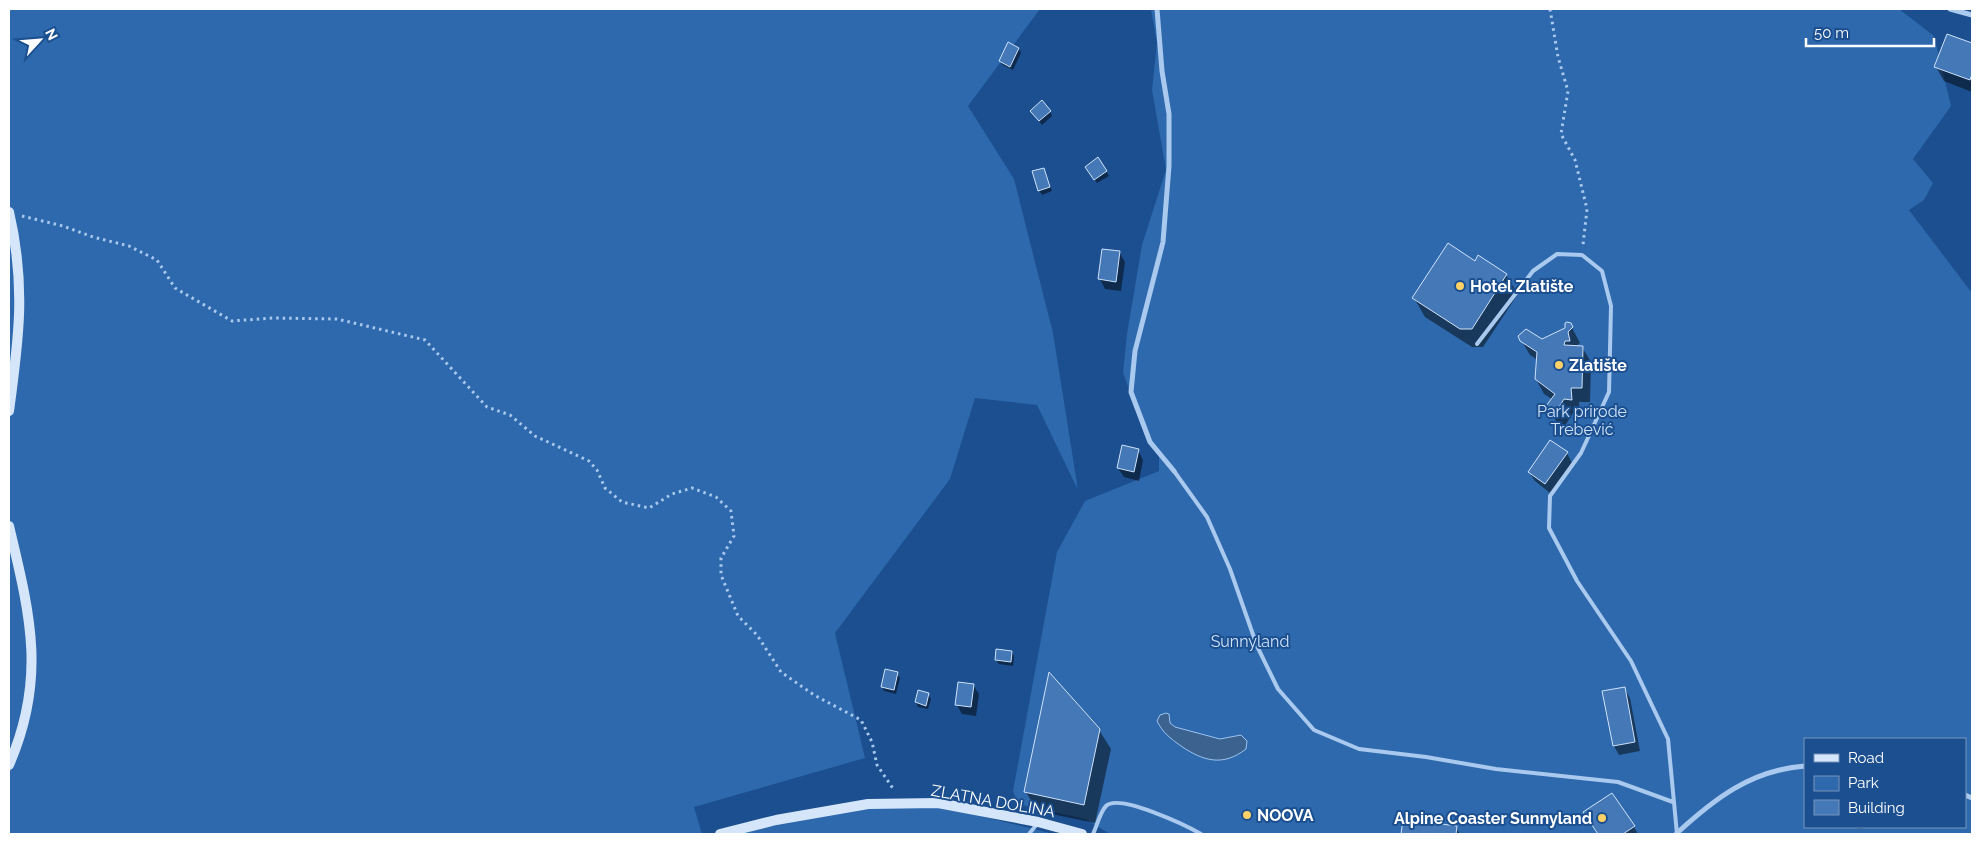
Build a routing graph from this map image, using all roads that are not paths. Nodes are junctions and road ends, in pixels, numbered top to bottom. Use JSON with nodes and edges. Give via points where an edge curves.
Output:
{"nodes":[{"id":1,"x":1157,"y":9,"type":"edge"},
{"id":2,"x":1950,"y":9,"type":"edge"},
{"id":3,"x":1972,"y":15,"type":"edge"},
{"id":4,"x":9,"y":212,"type":"edge"},
{"id":5,"x":1477,"y":344,"type":"dead end"},
{"id":6,"x":9,"y":411,"type":"edge"},
{"id":7,"x":1174,"y":471,"type":"joint"},
{"id":8,"x":9,"y":526,"type":"edge"},
{"id":9,"x":9,"y":765,"type":"edge"},
{"id":10,"x":1804,"y":766,"type":"edge"},
{"id":11,"x":1673,"y":802,"type":"junction"},
{"id":12,"x":1038,"y":822,"type":"junction"},
{"id":13,"x":720,"y":834,"type":"edge"},
{"id":14,"x":1029,"y":834,"type":"edge"},
{"id":15,"x":1082,"y":834,"type":"edge"},
{"id":16,"x":1093,"y":834,"type":"edge"},
{"id":17,"x":1201,"y":834,"type":"edge"},
{"id":18,"x":1677,"y":834,"type":"edge"}],
"edges":[{"from":1,"to":7,"type":"street","via":[[1169,114],[1169,166],[1163,242],[1135,351],[1131,392],[1150,442]]},
{"from":2,"to":3,"type":"street"},
{"from":4,"to":6,"type":"main road","via":[[19,256],[20,287],[19,339]]},
{"from":5,"to":11,"type":"lane","via":[[1532,271],[1557,254],[1582,255],[1602,271],[1611,306],[1609,392],[1581,453],[1550,496],[1549,528],[1577,581],[1631,661],[1668,739]]},
{"from":7,"to":11,"type":"lane","via":[[1207,517],[1230,569],[1257,646],[1278,689],[1314,730],[1359,749],[1496,769],[1618,782]]},
{"from":8,"to":9,"type":"main road","via":[[31,628],[32,672],[23,724]]},
{"from":10,"to":18,"type":"street","via":[[1772,772],[1736,786]]},
{"from":11,"to":18,"type":"lane"},
{"from":12,"to":13,"type":"main road","name":"ZLATNA DOLINA","via":[[938,803],[868,804],[776,820]]},
{"from":12,"to":14,"type":"lane"},
{"from":12,"to":15,"type":"main road","name":"ZLATNA DOLINA"},
{"from":16,"to":17,"type":"lane","via":[[1106,806],[1112,803],[1177,821]]}]}
